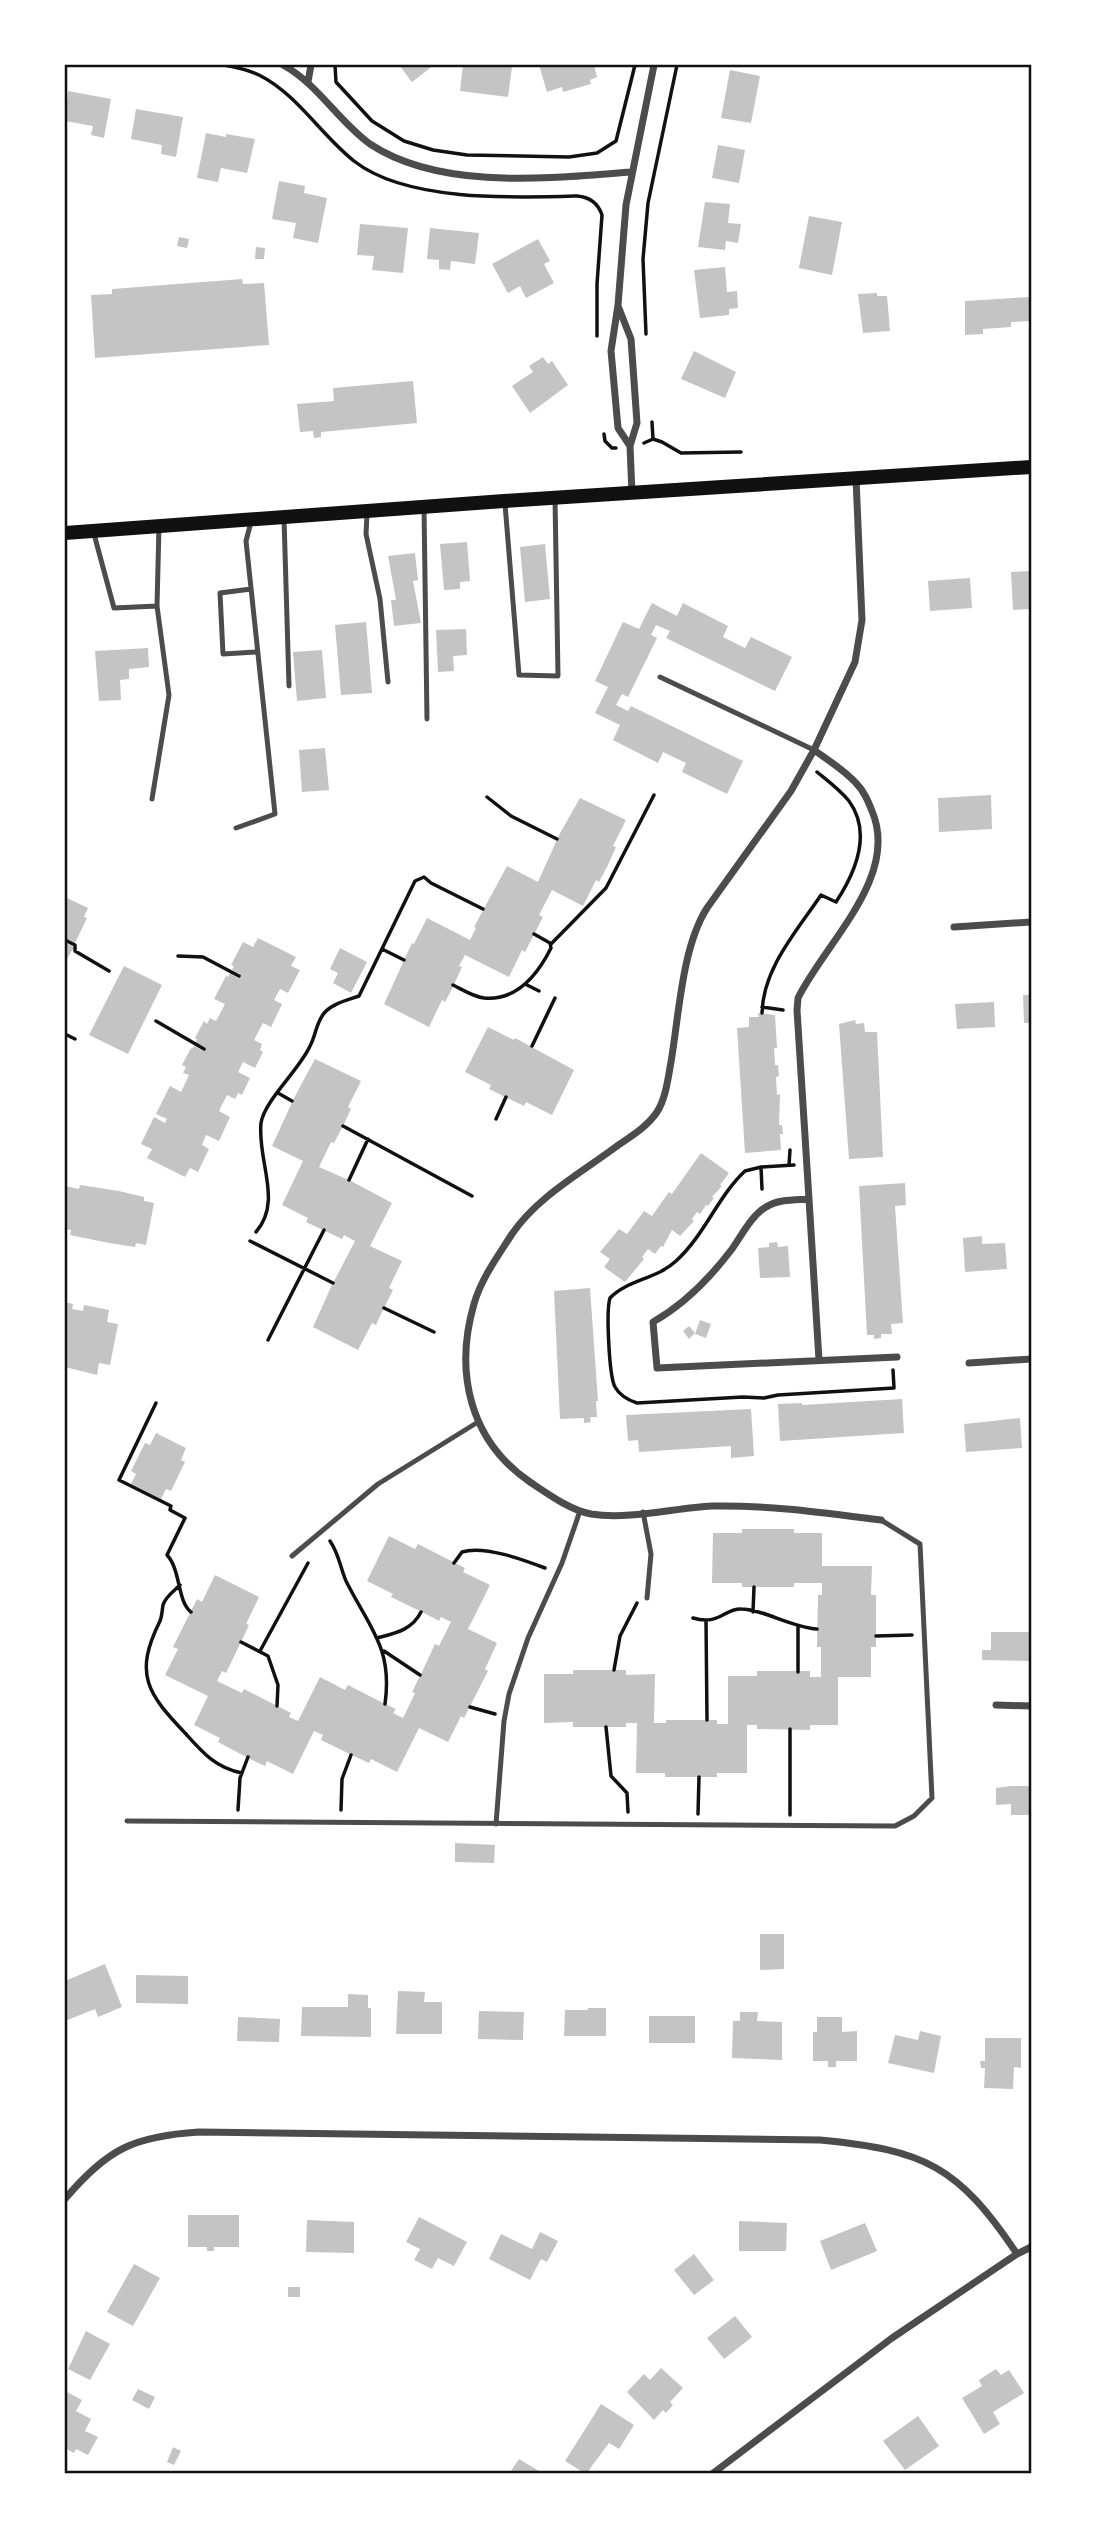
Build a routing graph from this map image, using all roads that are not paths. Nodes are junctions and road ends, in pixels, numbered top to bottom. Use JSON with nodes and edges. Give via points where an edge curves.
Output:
{"nodes":[{"id":1,"x":283,"y":65,"type":"edge"},
{"id":2,"x":311,"y":65,"type":"edge"},
{"id":3,"x":654,"y":65,"type":"edge"},
{"id":4,"x":308,"y":82,"type":"junction"},
{"id":5,"x":631,"y":172,"type":"junction"},
{"id":6,"x":618,"y":305,"type":"junction"},
{"id":7,"x":630,"y":446,"type":"junction"},
{"id":8,"x":1031,"y":467,"type":"edge"},
{"id":9,"x":856,"y":478,"type":"junction"},
{"id":10,"x":632,"y":493,"type":"junction"},
{"id":11,"x":555,"y":498,"type":"junction"},
{"id":12,"x":504,"y":501,"type":"junction"},
{"id":13,"x":424,"y":507,"type":"junction"},
{"id":14,"x":367,"y":511,"type":"junction"},
{"id":15,"x":284,"y":517,"type":"junction"},
{"id":16,"x":252,"y":519,"type":"junction"},
{"id":17,"x":159,"y":526,"type":"junction"},
{"id":18,"x":93,"y":531,"type":"junction"},
{"id":19,"x":65,"y":533,"type":"edge"},
{"id":20,"x":251,"y":589,"type":"junction"},
{"id":21,"x":157,"y":606,"type":"junction"},
{"id":22,"x":258,"y":652,"type":"junction"},
{"id":23,"x":660,"y":677,"type":"dead end"},
{"id":24,"x":388,"y":682,"type":"dead end"},
{"id":25,"x":289,"y":686,"type":"dead end"},
{"id":26,"x":428,"y":719,"type":"dead end"},
{"id":27,"x":814,"y":750,"type":"junction"},
{"id":28,"x":152,"y":799,"type":"dead end"},
{"id":29,"x":236,"y":828,"type":"dead end"},
{"id":30,"x":1031,"y":922,"type":"edge"},
{"id":31,"x":954,"y":926,"type":"dead end"},
{"id":32,"x":809,"y":1199,"type":"junction"},
{"id":33,"x":895,"y":1357,"type":"road end"},
{"id":34,"x":1031,"y":1359,"type":"edge"},
{"id":35,"x":819,"y":1360,"type":"junction"},
{"id":36,"x":969,"y":1363,"type":"dead end"},
{"id":37,"x":478,"y":1422,"type":"junction"},
{"id":38,"x":580,"y":1511,"type":"junction"},
{"id":39,"x":643,"y":1512,"type":"junction"},
{"id":40,"x":881,"y":1520,"type":"joint"},
{"id":41,"x":292,"y":1556,"type":"dead end"},
{"id":42,"x":644,"y":1597,"type":"road end"},
{"id":43,"x":996,"y":1705,"type":"dead end"},
{"id":44,"x":1031,"y":1706,"type":"edge"},
{"id":45,"x":128,"y":1821,"type":"dead end"},
{"id":46,"x":496,"y":1824,"type":"junction"},
{"id":47,"x":65,"y":2199,"type":"edge"},
{"id":48,"x":1031,"y":2248,"type":"edge"},
{"id":49,"x":1017,"y":2254,"type":"junction"},
{"id":50,"x":712,"y":2474,"type":"edge"}],
"edges":[{"from":1,"to":4,"type":"street"},
{"from":2,"to":4,"type":"street"},
{"from":3,"to":5,"type":"street"},
{"from":4,"to":5,"type":"street","via":[[370,143],[417,166],[498,177]]},
{"from":5,"to":6,"type":"street"},
{"from":6,"to":7,"type":"street","via":[[631,340],[637,423]]},
{"from":6,"to":7,"type":"street","via":[[611,351],[618,428]]},
{"from":7,"to":10,"type":"street"},
{"from":8,"to":9,"type":"main road"},
{"from":9,"to":10,"type":"main road"},
{"from":9,"to":27,"type":"street","via":[[861,634],[850,673]]},
{"from":10,"to":11,"type":"main road"},
{"from":11,"to":12,"type":"main road"},
{"from":11,"to":12,"type":"lane","via":[[558,676],[519,675]]},
{"from":12,"to":13,"type":"main road"},
{"from":13,"to":14,"type":"main road"},
{"from":13,"to":26,"type":"lane"},
{"from":14,"to":15,"type":"main road"},
{"from":14,"to":24,"type":"lane","via":[[366,534],[380,599]]},
{"from":15,"to":16,"type":"main road"},
{"from":15,"to":25,"type":"lane"},
{"from":16,"to":17,"type":"main road"},
{"from":16,"to":20,"type":"lane","via":[[246,541]]},
{"from":17,"to":18,"type":"main road"},
{"from":17,"to":21,"type":"lane"},
{"from":18,"to":19,"type":"main road"},
{"from":18,"to":21,"type":"lane","via":[[114,608]]},
{"from":20,"to":22,"type":"lane"},
{"from":20,"to":22,"type":"lane","via":[[220,593],[223,654]]},
{"from":21,"to":28,"type":"lane","via":[[169,695]]},
{"from":22,"to":29,"type":"lane","via":[[275,814]]},
{"from":23,"to":27,"type":"lane"},
{"from":27,"to":32,"type":"street","via":[[857,783],[875,818],[879,840],[877,859],[862,897],[799,998]]},
{"from":27,"to":37,"type":"street","via":[[696,928],[669,1073],[656,1113],[531,1211],[505,1245],[479,1292],[470,1319],[467,1358]]},
{"from":30,"to":31,"type":"street"},
{"from":32,"to":35,"type":"street"},
{"from":32,"to":35,"type":"street","via":[[765,1208],[710,1276],[653,1322],[657,1368]]},
{"from":33,"to":35,"type":"street"},
{"from":34,"to":36,"type":"street"},
{"from":37,"to":38,"type":"street","via":[[513,1470]]},
{"from":37,"to":41,"type":"lane","via":[[385,1479]]},
{"from":38,"to":39,"type":"street","via":[[608,1515]]},
{"from":38,"to":46,"type":"lane","via":[[517,1667],[505,1716]]},
{"from":39,"to":40,"type":"street","via":[[770,1507]]},
{"from":39,"to":42,"type":"lane","via":[[651,1554]]},
{"from":40,"to":46,"type":"lane","via":[[920,1544],[932,1798],[914,1815],[895,1826]]},
{"from":43,"to":44,"type":"street"},
{"from":45,"to":46,"type":"lane"},
{"from":47,"to":49,"type":"street","via":[[107,2157],[163,2134],[820,2140],[895,2151],[939,2168],[981,2204]]},
{"from":48,"to":49,"type":"street"},
{"from":49,"to":50,"type":"street","via":[[892,2338]]}]}
